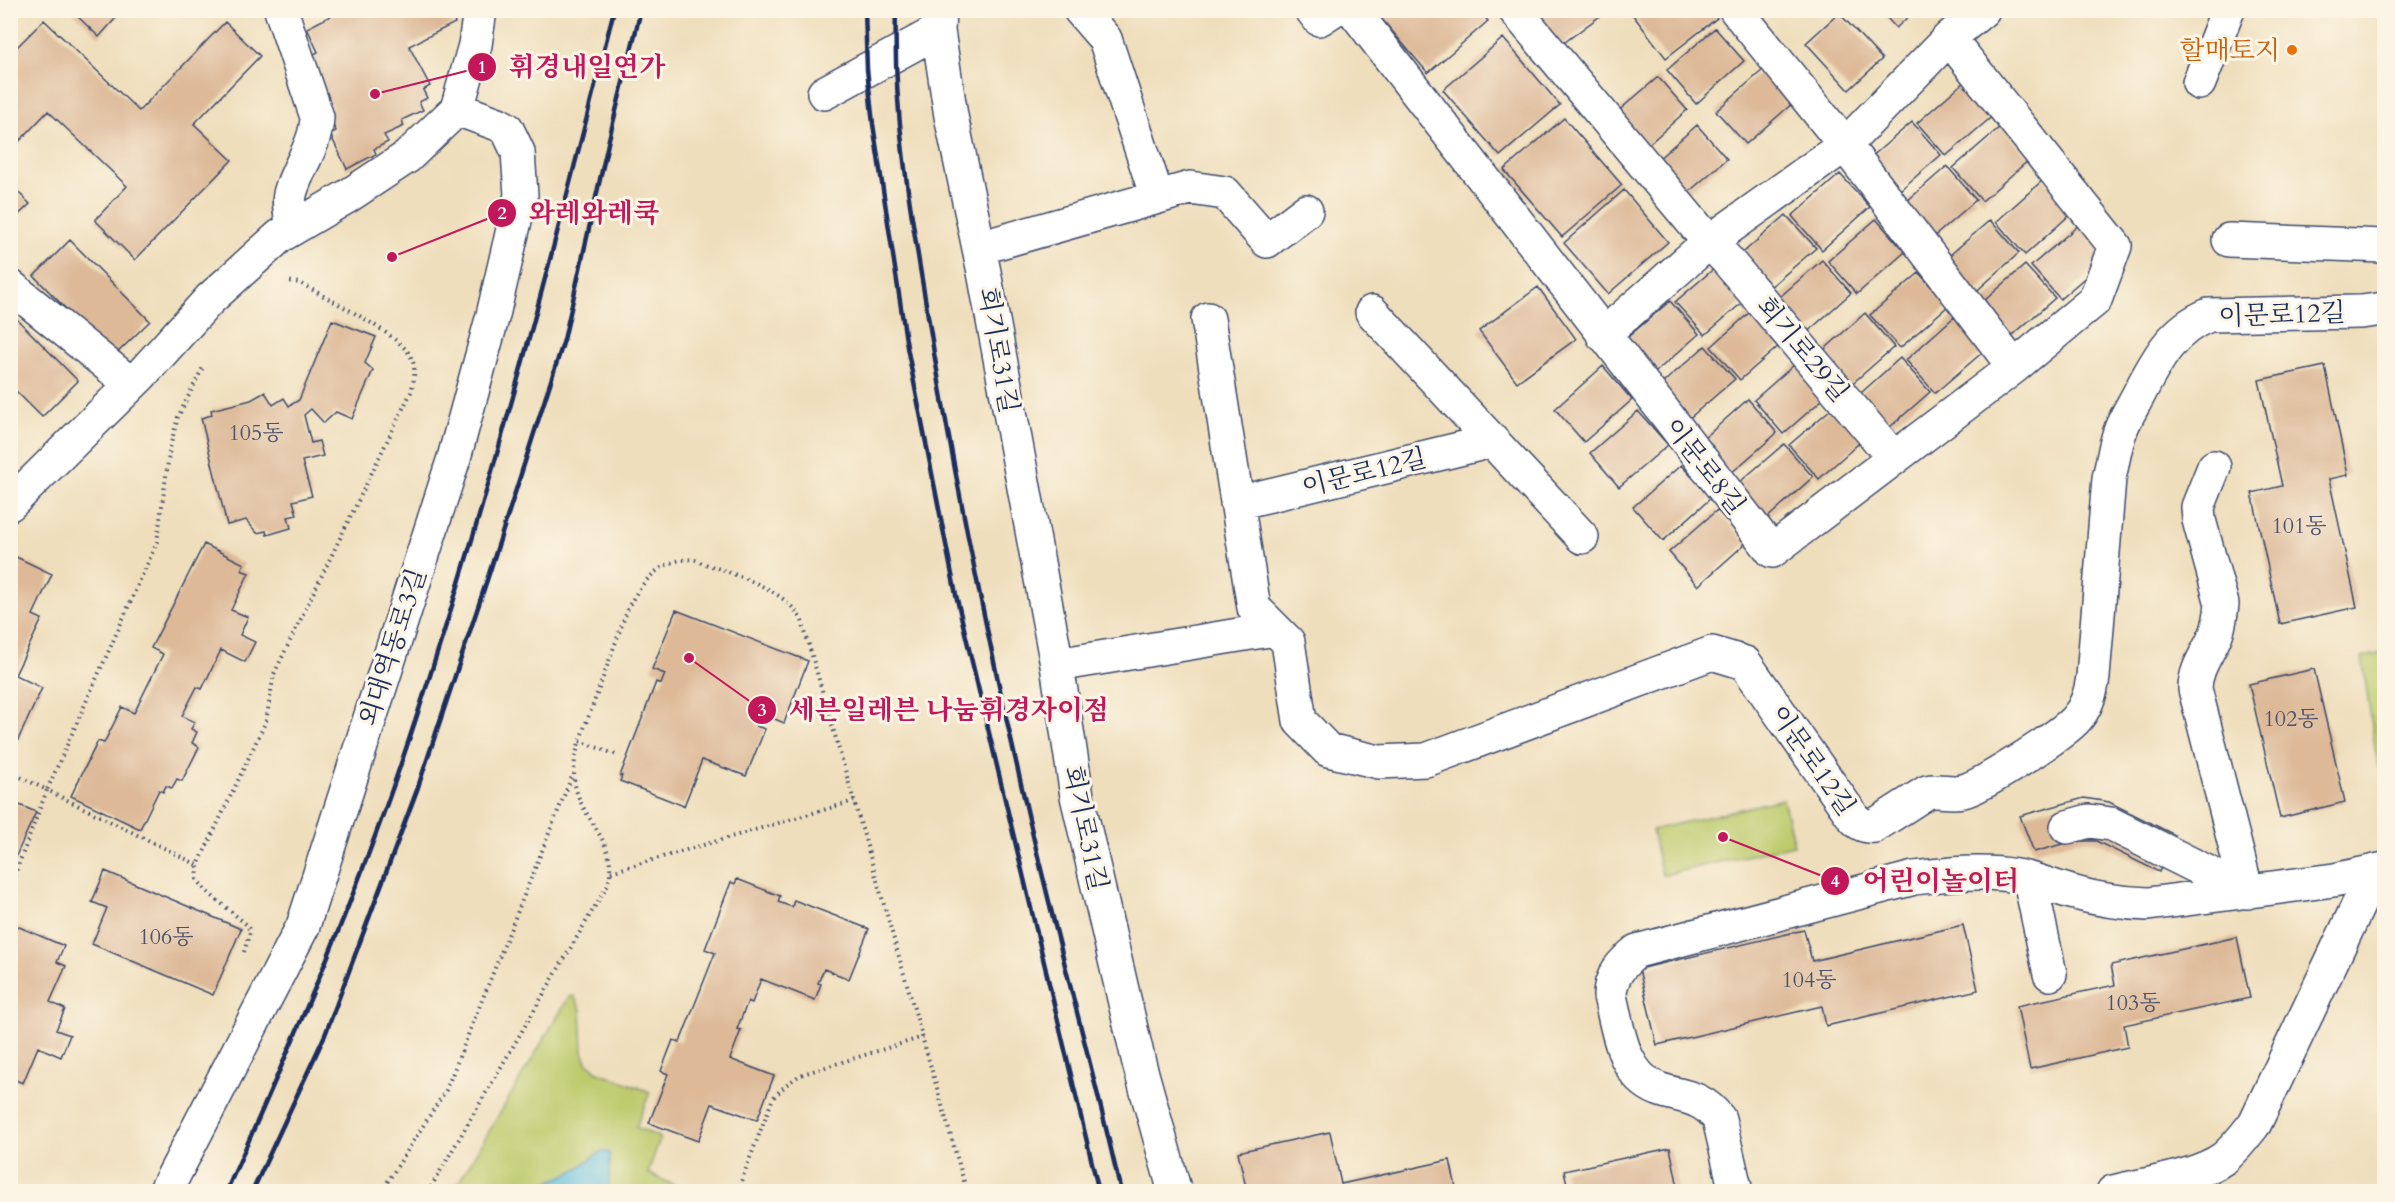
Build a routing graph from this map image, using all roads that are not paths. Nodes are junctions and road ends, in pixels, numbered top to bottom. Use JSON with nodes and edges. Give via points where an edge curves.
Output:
{"nodes":[{"id":1,"x":281,"y":10,"type":"edge"},
{"id":2,"x":480,"y":10,"type":"edge"},
{"id":3,"x":1080,"y":10,"type":"edge"},
{"id":4,"x":1312,"y":10,"type":"edge"},
{"id":5,"x":1333,"y":10,"type":"edge"},
{"id":6,"x":1353,"y":10,"type":"edge"},
{"id":7,"x":1515,"y":10,"type":"edge"},
{"id":8,"x":1736,"y":10,"type":"edge"},
{"id":9,"x":1983,"y":10,"type":"edge"},
{"id":10,"x":2228,"y":10,"type":"edge"},
{"id":11,"x":938,"y":21,"type":"edge"},
{"id":12,"x":1949,"y":38,"type":"junction"},
{"id":13,"x":2199,"y":83,"type":"dead end"},
{"id":14,"x":824,"y":93,"type":"dead end"},
{"id":15,"x":457,"y":109,"type":"junction"},
{"id":16,"x":1845,"y":145,"type":"junction"},
{"id":17,"x":1157,"y":197,"type":"junction"},
{"id":18,"x":1306,"y":211,"type":"dead end"},
{"id":19,"x":293,"y":228,"type":"junction"},
{"id":20,"x":2229,"y":240,"type":"dead end"},
{"id":21,"x":1709,"y":243,"type":"junction"},
{"id":22,"x":2385,"y":246,"type":"edge"},
{"id":23,"x":979,"y":248,"type":"junction"},
{"id":24,"x":10,"y":286,"type":"edge"},
{"id":25,"x":2385,"y":309,"type":"edge"},
{"id":26,"x":1372,"y":312,"type":"dead end"},
{"id":27,"x":1208,"y":319,"type":"dead end"},
{"id":28,"x":1603,"y":335,"type":"junction"},
{"id":29,"x":2014,"y":367,"type":"junction"},
{"id":30,"x":132,"y":384,"type":"junction"},
{"id":31,"x":1492,"y":441,"type":"junction"},
{"id":32,"x":1894,"y":458,"type":"junction"},
{"id":33,"x":2214,"y":467,"type":"dead end"},
{"id":34,"x":1237,"y":503,"type":"junction"},
{"id":35,"x":10,"y":504,"type":"edge"},
{"id":36,"x":1582,"y":537,"type":"dead end"},
{"id":37,"x":1275,"y":629,"type":"junction"},
{"id":38,"x":1057,"y":665,"type":"junction"},
{"id":39,"x":2067,"y":827,"type":"dead end"},
{"id":40,"x":2379,"y":870,"type":"edge"},
{"id":41,"x":2030,"y":880,"type":"junction"},
{"id":42,"x":2247,"y":892,"type":"junction"},
{"id":43,"x":2050,"y":974,"type":"dead end"},
{"id":44,"x":165,"y":1191,"type":"edge"},
{"id":45,"x":1175,"y":1191,"type":"edge"},
{"id":46,"x":1736,"y":1191,"type":"edge"},
{"id":47,"x":2113,"y":1191,"type":"edge"}],
"edges":[{"from":1,"to":19,"type":"street","via":[[317,117],[316,134],[290,195]]},
{"from":2,"to":15,"type":"street","via":[[475,45]]},
{"from":3,"to":17,"type":"street","via":[[1105,39]]},
{"from":4,"to":5,"type":"street","via":[[1319,19]]},
{"from":6,"to":28,"type":"street","name":"이문로8길"},
{"from":7,"to":21,"type":"street"},
{"from":8,"to":16,"type":"street"},
{"from":9,"to":12,"type":"street"},
{"from":10,"to":13,"type":"street"},
{"from":11,"to":14,"type":"street"},
{"from":11,"to":23,"type":"street","name":"회기로31길","via":[[951,116]]},
{"from":12,"to":16,"type":"street"},
{"from":12,"to":29,"type":"street","name":"이문로8길","via":[[2115,246],[2095,300]]},
{"from":15,"to":19,"type":"street","via":[[407,157]]},
{"from":15,"to":44,"type":"street","name":"외대역동로3길","via":[[507,129],[518,152],[521,195],[494,315],[454,458],[303,926]]},
{"from":16,"to":21,"type":"street"},
{"from":16,"to":29,"type":"street"},
{"from":17,"to":18,"type":"street","via":[[1190,188],[1225,193],[1267,241]]},
{"from":17,"to":23,"type":"street"},
{"from":19,"to":30,"type":"street","via":[[210,299]]},
{"from":20,"to":22,"type":"street"},
{"from":21,"to":28,"type":"street"},
{"from":21,"to":32,"type":"street","name":"회기로29길"},
{"from":23,"to":38,"type":"street","name":"회기로31길"},
{"from":24,"to":30,"type":"street"},
{"from":25,"to":37,"type":"street","name":"이문로12길","via":[[2209,315],[2193,321],[2168,344],[2121,428],[2115,449],[2109,478],[2093,677],[2085,706],[2062,732],[1976,786],[1955,792],[1927,792],[1874,826],[1857,822],[1745,663],[1712,653],[1426,760],[1379,762],[1328,750],[1300,722],[1288,642]]},
{"from":26,"to":31,"type":"street"},
{"from":27,"to":34,"type":"street","name":"이문로12길"},
{"from":28,"to":32,"type":"street","name":"이문로8길","via":[[1772,551]]},
{"from":29,"to":32,"type":"street","name":"이문로8길"},
{"from":30,"to":35,"type":"street"},
{"from":31,"to":34,"type":"street","name":"이문로12길"},
{"from":31,"to":36,"type":"street"},
{"from":33,"to":42,"type":"street","via":[[2198,507],[2222,604],[2217,633],[2195,679],[2195,689]]},
{"from":34,"to":37,"type":"street","name":"이문로12길","via":[[1254,608]]},
{"from":37,"to":38,"type":"street"},
{"from":38,"to":45,"type":"street","name":"회기로31길","via":[[1077,796],[1139,1063]]},
{"from":39,"to":42,"type":"street","via":[[2090,821],[2111,824]]},
{"from":40,"to":42,"type":"street"},
{"from":40,"to":47,"type":"street","via":[[2255,1123],[2240,1143],[2223,1159],[2201,1170]]},
{"from":41,"to":42,"type":"street","via":[[2120,903],[2148,904]]},
{"from":41,"to":43,"type":"street"},
{"from":41,"to":46,"type":"street","via":[[1997,873],[1914,878],[1651,945],[1622,963],[1613,977],[1610,996],[1625,1054],[1643,1080],[1712,1110],[1719,1119]]}]}
